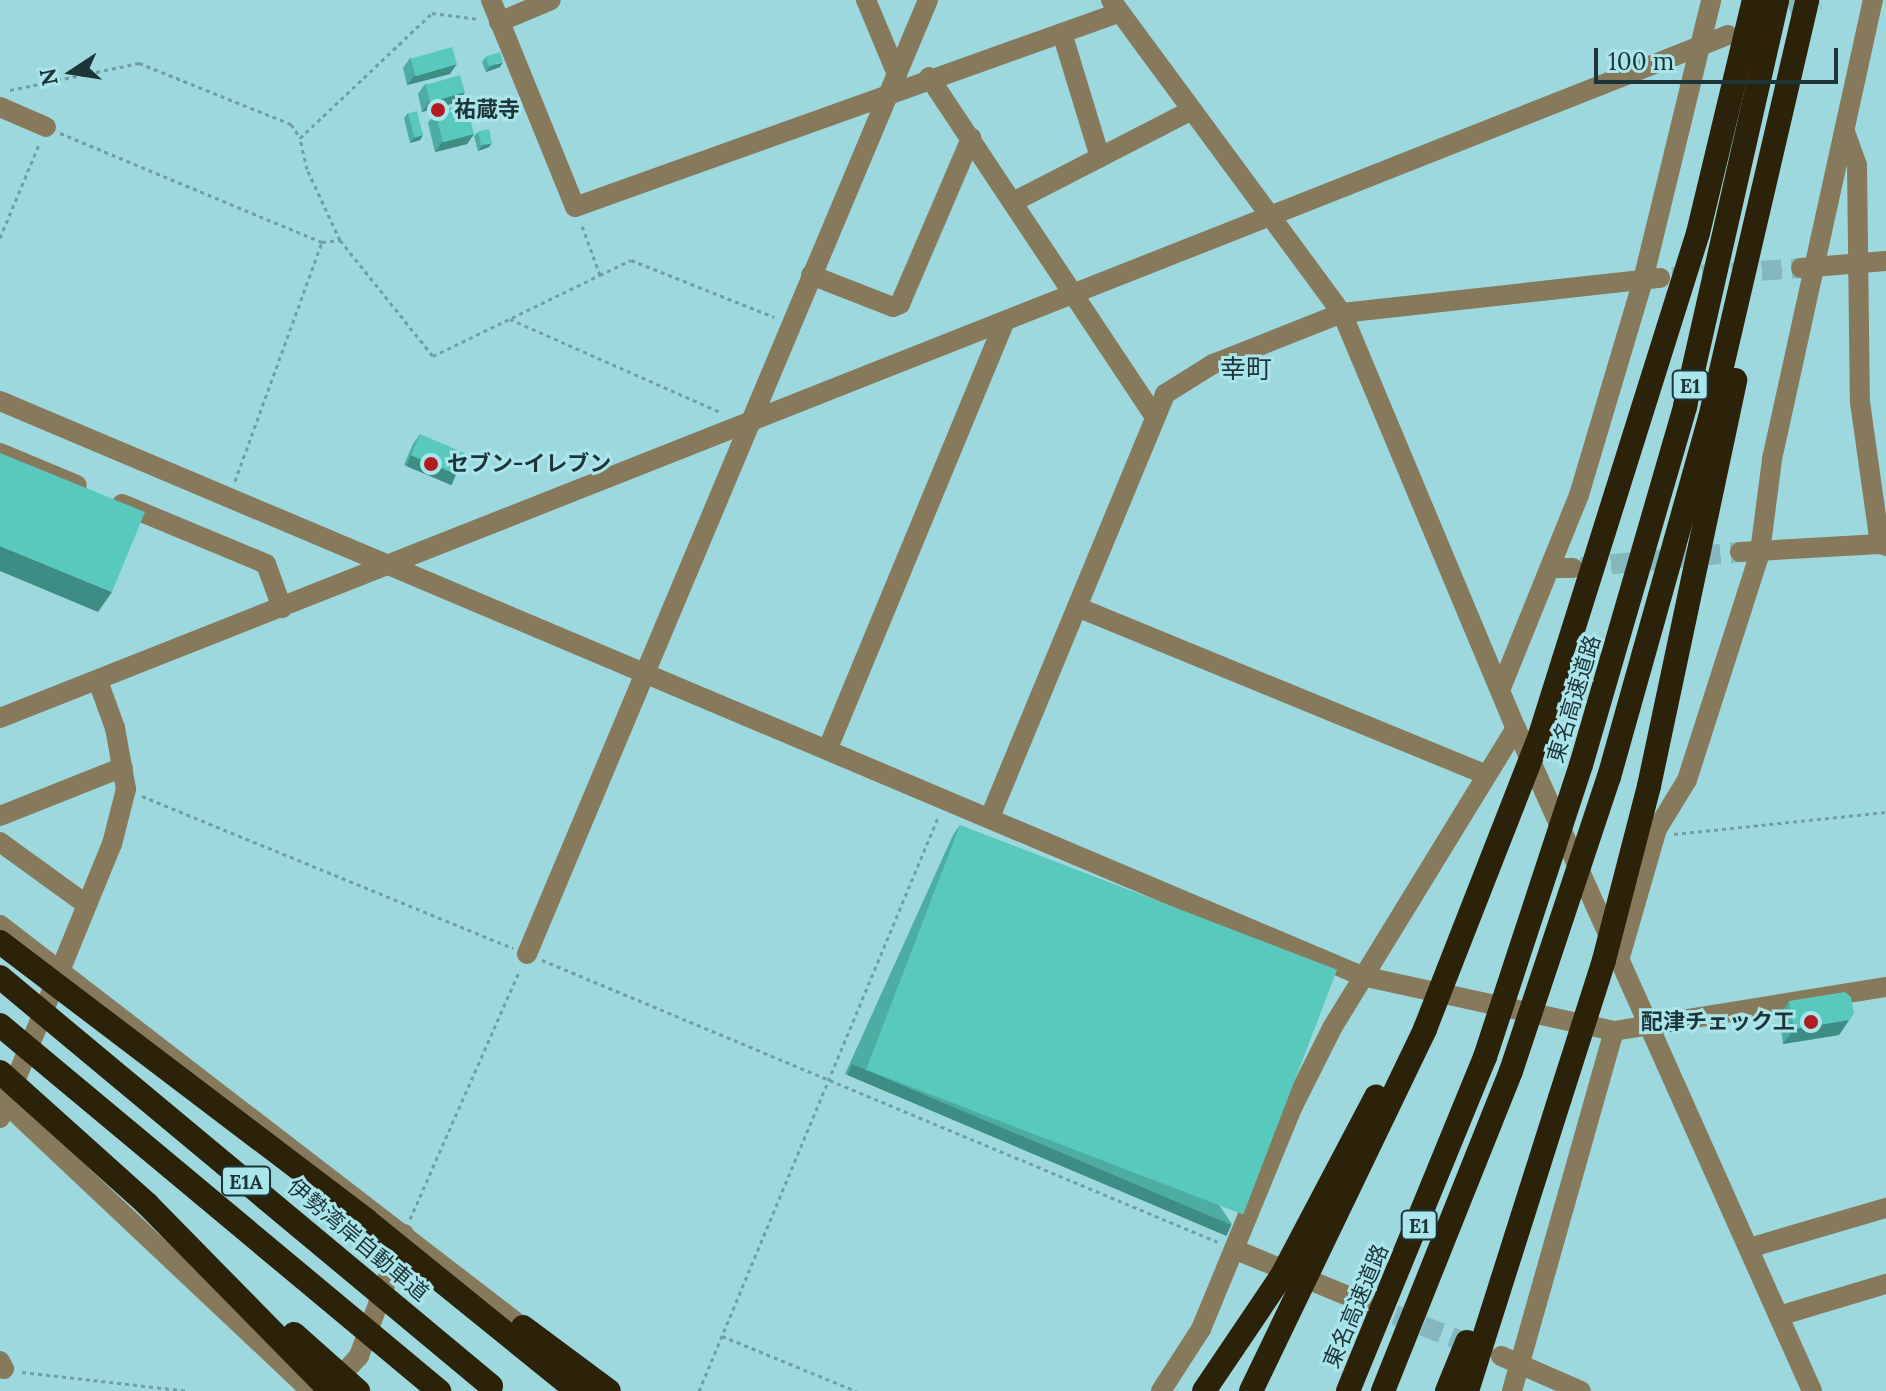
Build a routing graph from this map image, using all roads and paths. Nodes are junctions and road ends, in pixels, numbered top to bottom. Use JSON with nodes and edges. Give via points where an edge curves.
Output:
{"nodes":[{"id":1,"x":491,"y":0,"type":"edge"},
{"id":2,"x":551,"y":0,"type":"edge"},
{"id":3,"x":866,"y":0,"type":"edge"},
{"id":4,"x":928,"y":0,"type":"edge"},
{"id":5,"x":1711,"y":0,"type":"edge"},
{"id":6,"x":1754,"y":0,"type":"edge"},
{"id":7,"x":1777,"y":0,"type":"edge"},
{"id":8,"x":1807,"y":0,"type":"edge"},
{"id":9,"x":1873,"y":0,"type":"edge"},
{"id":10,"x":1114,"y":6,"type":"edge"},
{"id":11,"x":499,"y":22,"type":"junction"},
{"id":12,"x":1876,"y":28,"type":"edge"},
{"id":13,"x":1062,"y":33,"type":"junction"},
{"id":14,"x":1728,"y":35,"type":"dead end"},
{"id":15,"x":1704,"y":44,"type":"junction"},
{"id":16,"x":897,"y":74,"type":"junction"},
{"id":17,"x":929,"y":77,"type":"junction"},
{"id":18,"x":0,"y":92,"type":"edge"},
{"id":19,"x":887,"y":94,"type":"junction"},
{"id":20,"x":1786,"y":106,"type":"junction"},
{"id":21,"x":0,"y":107,"type":"edge"},
{"id":22,"x":1192,"y":110,"type":"junction"},
{"id":23,"x":46,"y":127,"type":"junction"},
{"id":24,"x":1845,"y":132,"type":"junction"},
{"id":25,"x":300,"y":138,"type":"junction"},
{"id":26,"x":971,"y":138,"type":"junction"},
{"id":27,"x":1100,"y":157,"type":"junction"},
{"id":28,"x":1013,"y":202,"type":"junction"},
{"id":29,"x":575,"y":207,"type":"junction"},
{"id":30,"x":1272,"y":217,"type":"junction"},
{"id":31,"x":0,"y":238,"type":"edge"},
{"id":32,"x":340,"y":240,"type":"junction"},
{"id":33,"x":322,"y":242,"type":"junction"},
{"id":34,"x":1886,"y":261,"type":"edge"},
{"id":35,"x":1862,"y":262,"type":"junction"},
{"id":36,"x":1808,"y":267,"type":"junction"},
{"id":37,"x":600,"y":275,"type":"junction"},
{"id":38,"x":811,"y":275,"type":"junction"},
{"id":39,"x":1652,"y":279,"type":"junction"},
{"id":40,"x":1074,"y":295,"type":"junction"},
{"id":41,"x":1342,"y":313,"type":"junction"},
{"id":42,"x":510,"y":319,"type":"junction"},
{"id":43,"x":791,"y":324,"type":"junction"},
{"id":44,"x":1003,"y":325,"type":"junction"},
{"id":45,"x":0,"y":401,"type":"edge"},
{"id":46,"x":1153,"y":414,"type":"junction"},
{"id":47,"x":750,"y":425,"type":"junction"},
{"id":48,"x":0,"y":453,"type":"edge"},
{"id":49,"x":230,"y":496,"type":"junction"},
{"id":50,"x":1883,"y":545,"type":"edge"},
{"id":51,"x":1750,"y":552,"type":"junction"},
{"id":52,"x":391,"y":565,"type":"junction"},
{"id":53,"x":1550,"y":568,"type":"junction"},
{"id":54,"x":1573,"y":568,"type":"tunnel mouth"},
{"id":55,"x":1077,"y":607,"type":"junction"},
{"id":56,"x":282,"y":608,"type":"junction"},
{"id":57,"x":643,"y":674,"type":"junction"},
{"id":58,"x":98,"y":681,"type":"junction"},
{"id":59,"x":1501,"y":688,"type":"junction"},
{"id":60,"x":0,"y":718,"type":"edge"},
{"id":61,"x":1516,"y":728,"type":"junction"},
{"id":62,"x":828,"y":748,"type":"junction"},
{"id":63,"x":123,"y":767,"type":"junction"},
{"id":64,"x":1484,"y":774,"type":"junction"},
{"id":65,"x":126,"y":789,"type":"junction"},
{"id":66,"x":945,"y":799,"type":"junction"},
{"id":67,"x":1886,"y":812,"type":"edge"},
{"id":68,"x":0,"y":816,"type":"edge"},
{"id":69,"x":990,"y":817,"type":"junction"},
{"id":70,"x":1655,"y":836,"type":"junction"},
{"id":71,"x":0,"y":842,"type":"edge"},
{"id":72,"x":87,"y":905,"type":"junction"},
{"id":73,"x":1474,"y":908,"type":"junction"},
{"id":74,"x":0,"y":925,"type":"edge"},
{"id":75,"x":0,"y":942,"type":"edge"},
{"id":76,"x":527,"y":954,"type":"junction"},
{"id":77,"x":1620,"y":957,"type":"junction"},
{"id":78,"x":60,"y":971,"type":"junction"},
{"id":79,"x":1362,"y":976,"type":"junction"},
{"id":80,"x":0,"y":977,"type":"edge"},
{"id":81,"x":1886,"y":987,"type":"edge"},
{"id":82,"x":0,"y":1025,"type":"edge"},
{"id":83,"x":1649,"y":1025,"type":"junction"},
{"id":84,"x":1614,"y":1031,"type":"junction"},
{"id":85,"x":0,"y":1072,"type":"edge"},
{"id":86,"x":829,"y":1080,"type":"junction"},
{"id":87,"x":2,"y":1106,"type":"edge"},
{"id":88,"x":1546,"y":1139,"type":"junction"},
{"id":89,"x":147,"y":1204,"type":"junction"},
{"id":90,"x":1886,"y":1208,"type":"edge"},
{"id":91,"x":366,"y":1220,"type":"junction"},
{"id":92,"x":404,"y":1234,"type":"junction"},
{"id":93,"x":1749,"y":1248,"type":"junction"},
{"id":94,"x":1236,"y":1250,"type":"junction"},
{"id":95,"x":1886,"y":1284,"type":"edge"},
{"id":96,"x":1363,"y":1302,"type":"tunnel mouth"},
{"id":97,"x":1779,"y":1316,"type":"junction"},
{"id":98,"x":722,"y":1336,"type":"junction"},
{"id":99,"x":1511,"y":1361,"type":"junction"},
{"id":100,"x":2,"y":1365,"type":"edge"},
{"id":101,"x":494,"y":1389,"type":"edge"},
{"id":102,"x":189,"y":1391,"type":"edge"},
{"id":103,"x":311,"y":1391,"type":"edge"},
{"id":104,"x":329,"y":1391,"type":"edge"},
{"id":105,"x":358,"y":1391,"type":"edge"},
{"id":106,"x":439,"y":1391,"type":"edge"},
{"id":107,"x":577,"y":1391,"type":"edge"},
{"id":108,"x":603,"y":1391,"type":"edge"},
{"id":109,"x":609,"y":1391,"type":"edge"},
{"id":110,"x":699,"y":1391,"type":"edge"},
{"id":111,"x":856,"y":1391,"type":"edge"},
{"id":112,"x":1161,"y":1391,"type":"edge"},
{"id":113,"x":1204,"y":1391,"type":"edge"},
{"id":114,"x":1251,"y":1391,"type":"edge"},
{"id":115,"x":1348,"y":1391,"type":"edge"},
{"id":116,"x":1383,"y":1391,"type":"edge"},
{"id":117,"x":1447,"y":1391,"type":"edge"},
{"id":118,"x":1467,"y":1391,"type":"edge"},
{"id":119,"x":1512,"y":1391,"type":"edge"},
{"id":120,"x":1581,"y":1391,"type":"edge"},
{"id":121,"x":1812,"y":1391,"type":"edge"}],
"edges":[{"from":1,"to":11,"type":"street"},
{"from":2,"to":11,"type":"street"},
{"from":3,"to":16,"type":"street"},
{"from":4,"to":16,"type":"street"},
{"from":5,"to":15,"type":"street"},
{"from":6,"to":73,"type":"highway","bridge":true,"via":[[1698,233],[1540,735]]},
{"from":7,"to":115,"type":"highway","name":"東名高速道路","number":"E1","bridge":true,"via":[[1685,406],[1581,765],[1485,1057]]},
{"from":8,"to":20,"type":"highway","number":"E1"},
{"from":9,"to":12,"type":"street"},
{"from":10,"to":13,"type":"street"},
{"from":10,"to":22,"type":"street"},
{"from":11,"to":25,"type":"path","via":[[432,13]]},
{"from":11,"to":29,"type":"street"},
{"from":12,"to":24,"type":"street"},
{"from":13,"to":17,"type":"street"},
{"from":13,"to":27,"type":"street"},
{"from":14,"to":15,"type":"street"},
{"from":15,"to":30,"type":"street"},
{"from":15,"to":39,"type":"street"},
{"from":16,"to":19,"type":"street"},
{"from":17,"to":19,"type":"street"},
{"from":17,"to":26,"type":"street"},
{"from":18,"to":25,"type":"path","via":[[139,63],[291,124]]},
{"from":19,"to":29,"type":"street"},
{"from":19,"to":38,"type":"street"},
{"from":20,"to":88,"type":"highway","bridge":true,"via":[[1708,526],[1649,786],[1604,960]]},
{"from":20,"to":116,"type":"highway","number":"E1","bridge":true,"via":[[1690,494],[1609,777],[1511,1071]]},
{"from":21,"to":23,"type":"street"},
{"from":22,"to":27,"type":"street"},
{"from":22,"to":30,"type":"street"},
{"from":23,"to":31,"type":"path"},
{"from":23,"to":33,"type":"path"},
{"from":24,"to":35,"type":"street","via":[[1857,165]]},
{"from":24,"to":36,"type":"street"},
{"from":25,"to":32,"type":"path","via":[[307,169]]},
{"from":26,"to":28,"type":"street"},
{"from":26,"to":38,"type":"street","via":[[900,304],[893,307]]},
{"from":27,"to":28,"type":"street"},
{"from":28,"to":40,"type":"street"},
{"from":29,"to":37,"type":"path"},
{"from":30,"to":40,"type":"street"},
{"from":30,"to":41,"type":"street"},
{"from":32,"to":33,"type":"path"},
{"from":32,"to":42,"type":"path","via":[[433,356]]},
{"from":33,"to":49,"type":"path"},
{"from":34,"to":35,"type":"street"},
{"from":35,"to":36,"type":"street"},
{"from":35,"to":50,"type":"street","via":[[1860,402]]},
{"from":36,"to":51,"type":"street"},
{"from":37,"to":42,"type":"path"},
{"from":37,"to":43,"type":"path","via":[[631,260]]},
{"from":38,"to":43,"type":"street"},
{"from":39,"to":41,"type":"street"},
{"from":39,"to":53,"type":"street"},
{"from":40,"to":44,"type":"street"},
{"from":40,"to":46,"type":"street"},
{"from":41,"to":46,"type":"street","via":[[1213,364],[1165,394]]},
{"from":41,"to":59,"type":"street"},
{"from":42,"to":47,"type":"path"},
{"from":43,"to":47,"type":"street"},
{"from":44,"to":47,"type":"street"},
{"from":44,"to":62,"type":"street"},
{"from":45,"to":49,"type":"street"},
{"from":46,"to":55,"type":"street"},
{"from":47,"to":52,"type":"street"},
{"from":47,"to":57,"type":"street"},
{"from":48,"to":56,"type":"street","via":[[266,564]]},
{"from":49,"to":52,"type":"street"},
{"from":50,"to":51,"type":"street"},
{"from":51,"to":70,"type":"street","via":[[1687,780]]},
{"from":52,"to":56,"type":"street"},
{"from":52,"to":57,"type":"street"},
{"from":53,"to":54,"type":"street"},
{"from":53,"to":59,"type":"street"},
{"from":55,"to":64,"type":"street"},
{"from":55,"to":69,"type":"street"},
{"from":56,"to":58,"type":"street"},
{"from":57,"to":62,"type":"street"},
{"from":57,"to":76,"type":"street"},
{"from":58,"to":60,"type":"street"},
{"from":58,"to":63,"type":"street"},
{"from":59,"to":61,"type":"street"},
{"from":61,"to":64,"type":"street"},
{"from":61,"to":77,"type":"street"},
{"from":62,"to":66,"type":"street"},
{"from":63,"to":65,"type":"street"},
{"from":63,"to":68,"type":"street"},
{"from":64,"to":79,"type":"street"},
{"from":65,"to":72,"type":"street","via":[[112,844]]},
{"from":65,"to":76,"type":"path"},
{"from":66,"to":69,"type":"street"},
{"from":66,"to":86,"type":"path"},
{"from":67,"to":70,"type":"path"},
{"from":69,"to":79,"type":"street"},
{"from":70,"to":77,"type":"street"},
{"from":71,"to":72,"type":"street"},
{"from":72,"to":78,"type":"street"},
{"from":73,"to":113,"type":"highway","bridge":true,"via":[[1281,1277]]},
{"from":73,"to":114,"type":"highway","bridge":true,"via":[[1425,1029]]},
{"from":74,"to":78,"type":"street"},
{"from":75,"to":91,"type":"highway","bridge":true},
{"from":76,"to":86,"type":"path"},
{"from":76,"to":92,"type":"path"},
{"from":77,"to":83,"type":"street"},
{"from":78,"to":87,"type":"street"},
{"from":78,"to":92,"type":"street"},
{"from":79,"to":84,"type":"street"},
{"from":79,"to":94,"type":"street","via":[[1292,1108]]},
{"from":80,"to":101,"type":"highway","name":"伊勢湾岸自動車道","number":"E1A","bridge":true},
{"from":81,"to":83,"type":"street"},
{"from":82,"to":106,"type":"highway","number":"E1A","bridge":true},
{"from":83,"to":84,"type":"street"},
{"from":83,"to":93,"type":"street"},
{"from":84,"to":99,"type":"street"},
{"from":85,"to":89,"type":"highway","bridge":true},
{"from":86,"to":94,"type":"path"},
{"from":86,"to":98,"type":"path"},
{"from":87,"to":103,"type":"street"},
{"from":88,"to":117,"type":"highway"},
{"from":88,"to":118,"type":"highway"},
{"from":89,"to":104,"type":"highway","bridge":true},
{"from":89,"to":105,"type":"highway","bridge":true},
{"from":90,"to":93,"type":"street"},
{"from":91,"to":107,"type":"highway","bridge":true},
{"from":91,"to":109,"type":"highway","bridge":true},
{"from":92,"to":104,"type":"street","via":[[359,1356]]},
{"from":92,"to":108,"type":"street"},
{"from":93,"to":97,"type":"street"},
{"from":94,"to":96,"type":"street"},
{"from":94,"to":112,"type":"street","via":[[1201,1329]]},
{"from":95,"to":97,"type":"street"},
{"from":97,"to":121,"type":"street"},
{"from":98,"to":110,"type":"path"},
{"from":98,"to":111,"type":"path"},
{"from":99,"to":119,"type":"street"},
{"from":99,"to":120,"type":"street"},
{"from":100,"to":102,"type":"path"}]}
